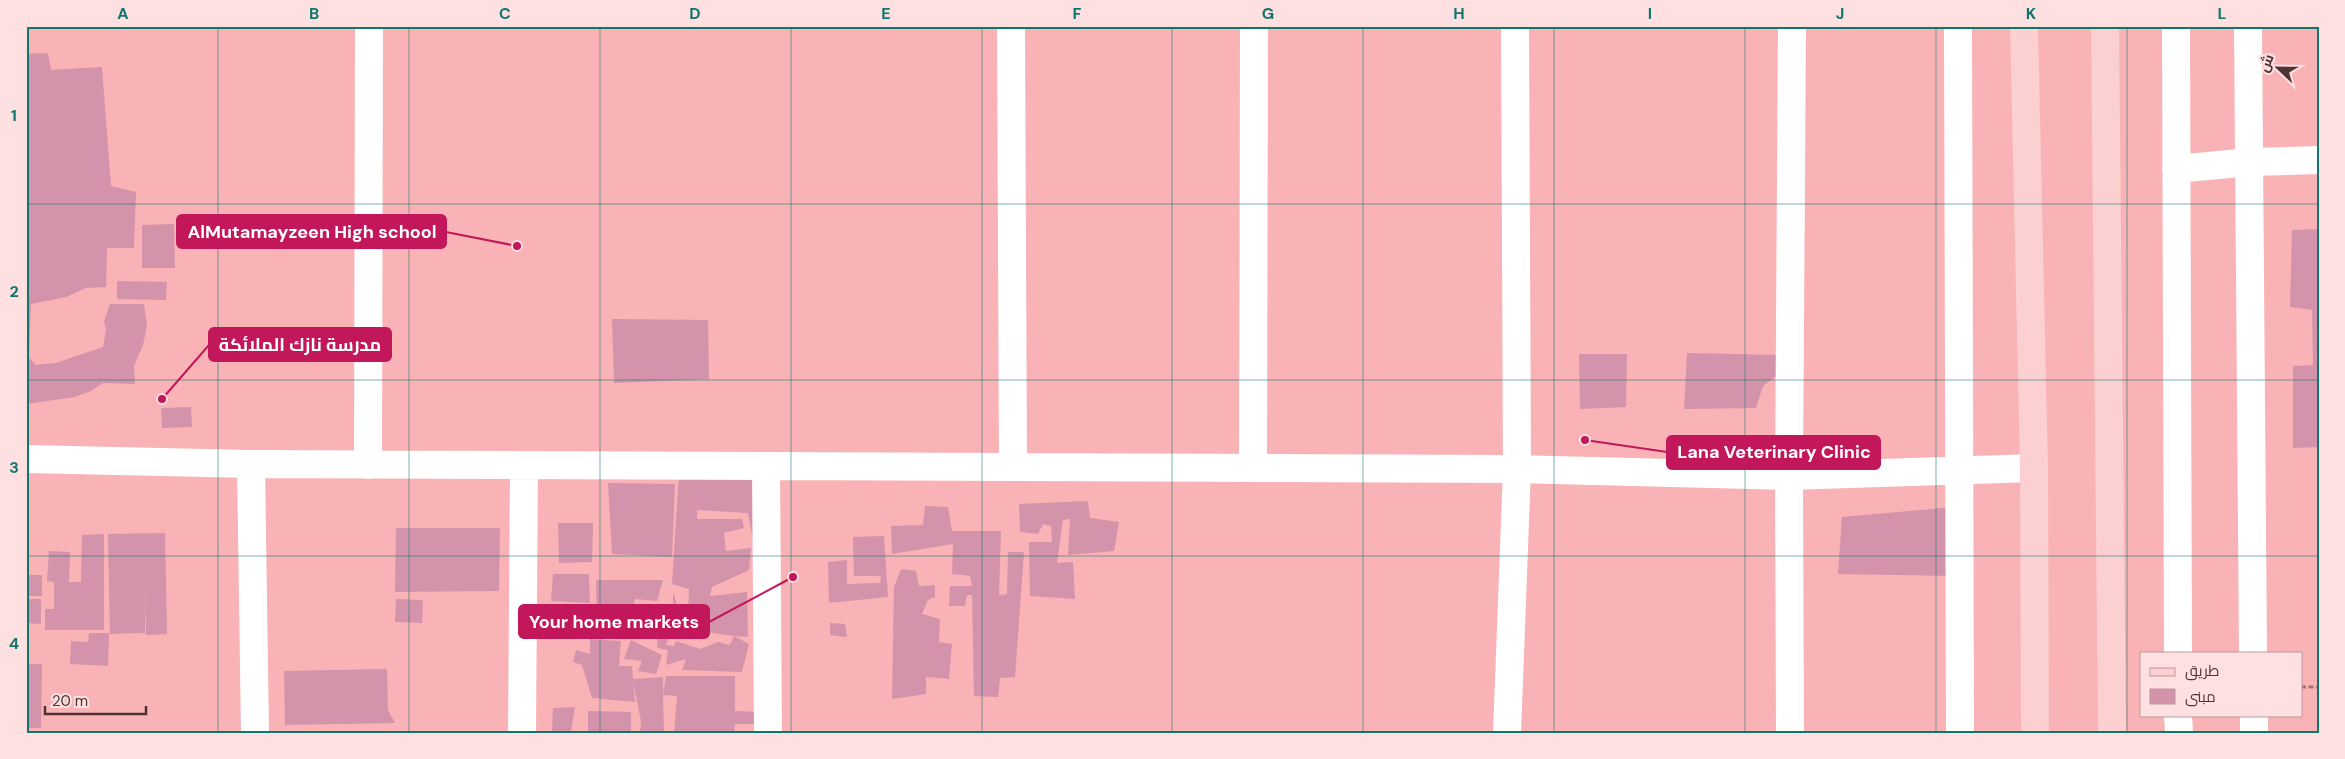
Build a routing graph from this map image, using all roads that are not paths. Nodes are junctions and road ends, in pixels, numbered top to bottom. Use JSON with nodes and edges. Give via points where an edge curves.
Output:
{"nodes":[{"id":1,"x":369,"y":26,"type":"edge"},
{"id":2,"x":1011,"y":26,"type":"edge"},
{"id":3,"x":1254,"y":26,"type":"edge"},
{"id":4,"x":1515,"y":26,"type":"edge"},
{"id":5,"x":1792,"y":26,"type":"edge"},
{"id":6,"x":1958,"y":26,"type":"edge"},
{"id":7,"x":2024,"y":26,"type":"edge"},
{"id":8,"x":2104,"y":26,"type":"edge"},
{"id":9,"x":2176,"y":26,"type":"edge"},
{"id":10,"x":2248,"y":26,"type":"edge"},
{"id":11,"x":2319,"y":160,"type":"edge"},
{"id":12,"x":2250,"y":162,"type":"junction"},
{"id":13,"x":2176,"y":169,"type":"junction"},
{"id":14,"x":26,"y":459,"type":"edge"},
{"id":15,"x":250,"y":464,"type":"junction"},
{"id":16,"x":368,"y":464,"type":"junction"},
{"id":17,"x":524,"y":466,"type":"junction"},
{"id":18,"x":766,"y":466,"type":"junction"},
{"id":19,"x":1012,"y":467,"type":"junction"},
{"id":20,"x":1253,"y":468,"type":"junction"},
{"id":21,"x":2034,"y":468,"type":"junction"},
{"id":22,"x":1517,"y":469,"type":"junction"},
{"id":23,"x":1960,"y":470,"type":"junction"},
{"id":24,"x":1789,"y":476,"type":"junction"},
{"id":25,"x":2178,"y":652,"type":"edge"},
{"id":26,"x":2253,"y":652,"type":"edge"},
{"id":27,"x":2178,"y":716,"type":"edge"},
{"id":28,"x":2254,"y":716,"type":"edge"},
{"id":29,"x":255,"y":733,"type":"edge"},
{"id":30,"x":522,"y":733,"type":"edge"},
{"id":31,"x":768,"y":733,"type":"edge"},
{"id":32,"x":1507,"y":733,"type":"edge"},
{"id":33,"x":1790,"y":733,"type":"edge"},
{"id":34,"x":1960,"y":733,"type":"edge"},
{"id":35,"x":2035,"y":733,"type":"edge"},
{"id":36,"x":2112,"y":733,"type":"edge"},
{"id":37,"x":2178,"y":733,"type":"edge"},
{"id":38,"x":2254,"y":733,"type":"edge"}],
"edges":[{"from":1,"to":16,"type":"street"},
{"from":2,"to":19,"type":"street"},
{"from":3,"to":20,"type":"street"},
{"from":4,"to":22,"type":"street"},
{"from":5,"to":24,"type":"street"},
{"from":6,"to":23,"type":"street"},
{"from":7,"to":21,"type":"main road"},
{"from":8,"to":36,"type":"main road"},
{"from":9,"to":13,"type":"street"},
{"from":10,"to":12,"type":"street"},
{"from":11,"to":12,"type":"street"},
{"from":12,"to":13,"type":"street"},
{"from":12,"to":26,"type":"street"},
{"from":13,"to":25,"type":"street"},
{"from":14,"to":15,"type":"street"},
{"from":15,"to":16,"type":"street"},
{"from":15,"to":29,"type":"street"},
{"from":16,"to":17,"type":"street"},
{"from":17,"to":18,"type":"street"},
{"from":17,"to":30,"type":"street"},
{"from":18,"to":19,"type":"street"},
{"from":18,"to":31,"type":"street"},
{"from":19,"to":20,"type":"street"},
{"from":20,"to":22,"type":"street"},
{"from":21,"to":23,"type":"street"},
{"from":21,"to":35,"type":"main road"},
{"from":22,"to":24,"type":"street"},
{"from":22,"to":32,"type":"street"},
{"from":23,"to":24,"type":"street"},
{"from":23,"to":34,"type":"street"},
{"from":24,"to":33,"type":"street"},
{"from":27,"to":37,"type":"street"},
{"from":28,"to":38,"type":"street"}]}
